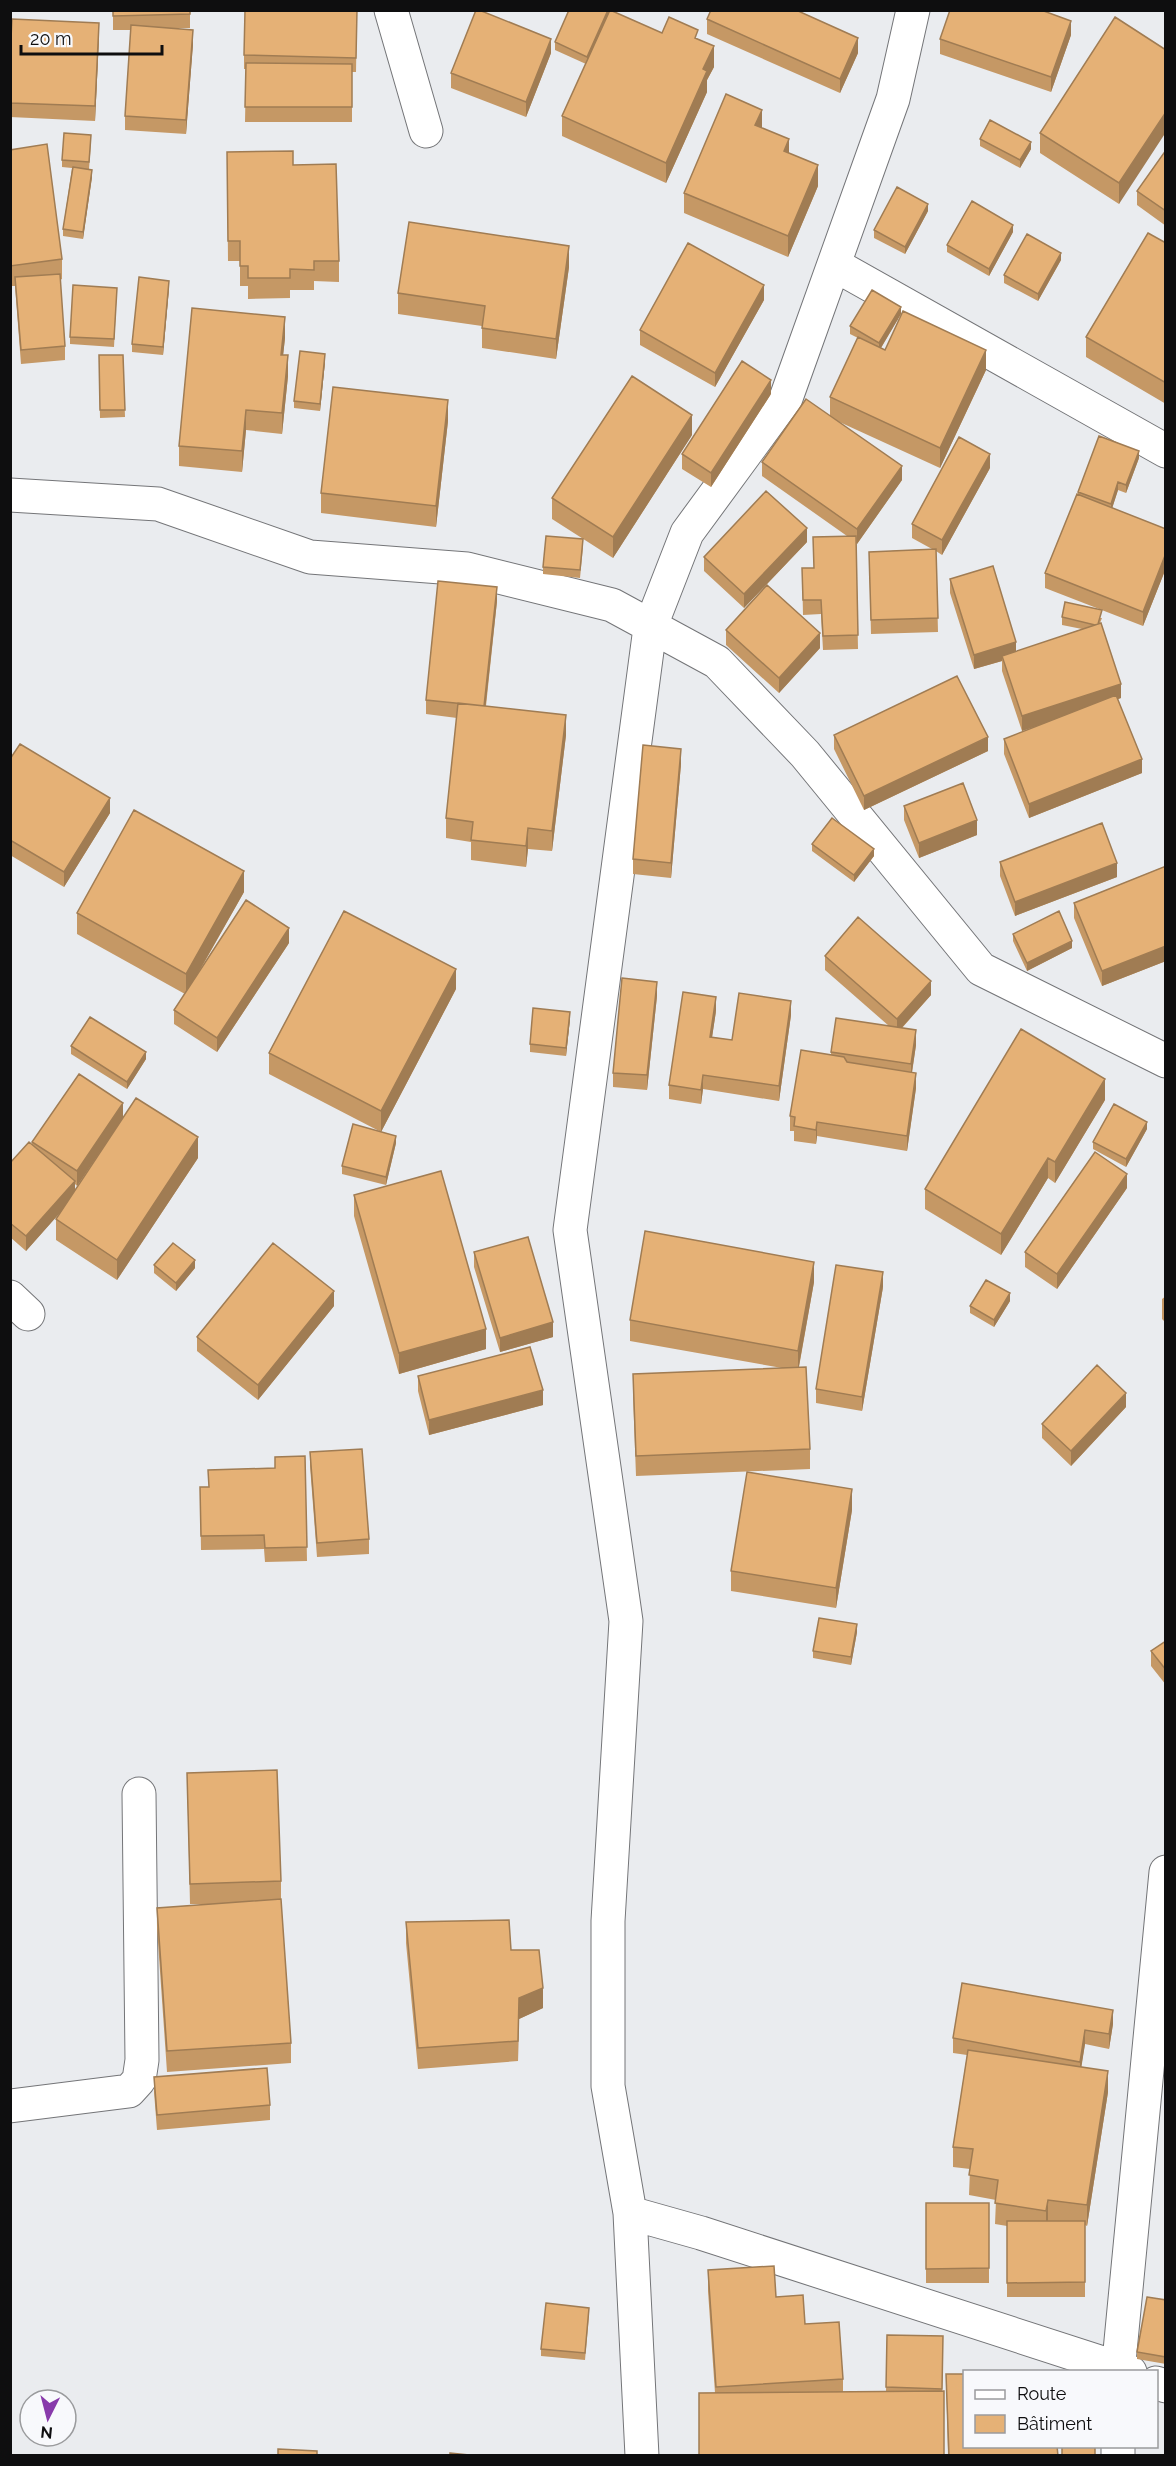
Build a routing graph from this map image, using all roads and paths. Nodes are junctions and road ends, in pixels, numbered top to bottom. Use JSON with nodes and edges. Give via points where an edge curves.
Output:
{"nodes":[{"id":1,"x":391,"y":10,"type":"edge"},
{"id":2,"x":913,"y":10,"type":"edge"},
{"id":3,"x":426,"y":131,"type":"dead end"},
{"id":4,"x":835,"y":265,"type":"junction"},
{"id":5,"x":1166,"y":452,"type":"edge"},
{"id":6,"x":10,"y":495,"type":"edge"},
{"id":7,"x":650,"y":627,"type":"junction"},
{"id":8,"x":1166,"y":1061,"type":"edge"},
{"id":9,"x":139,"y":1794,"type":"dead end"},
{"id":10,"x":1166,"y":1872,"type":"edge"},
{"id":11,"x":10,"y":2106,"type":"edge"},
{"id":12,"x":630,"y":2213,"type":"junction"},
{"id":13,"x":1122,"y":2370,"type":"edge"},
{"id":14,"x":642,"y":2456,"type":"edge"}],
"edges":[{"from":1,"to":3,"type":"street"},
{"from":2,"to":4,"type":"street","via":[[893,99]]},
{"from":4,"to":5,"type":"street"},
{"from":4,"to":7,"type":"street","via":[[786,398],[687,533]]},
{"from":6,"to":7,"type":"street","via":[[158,504],[310,557],[467,569],[612,605]]},
{"from":7,"to":8,"type":"street","via":[[717,662],[806,754],[981,969]]},
{"from":7,"to":12,"type":"street","via":[[570,1230],[626,1621],[608,1921],[608,2086]]},
{"from":9,"to":11,"type":"street","via":[[139,2080],[129,2091]]},
{"from":10,"to":13,"type":"street"},
{"from":12,"to":13,"type":"street"},
{"from":12,"to":14,"type":"street"}]}
